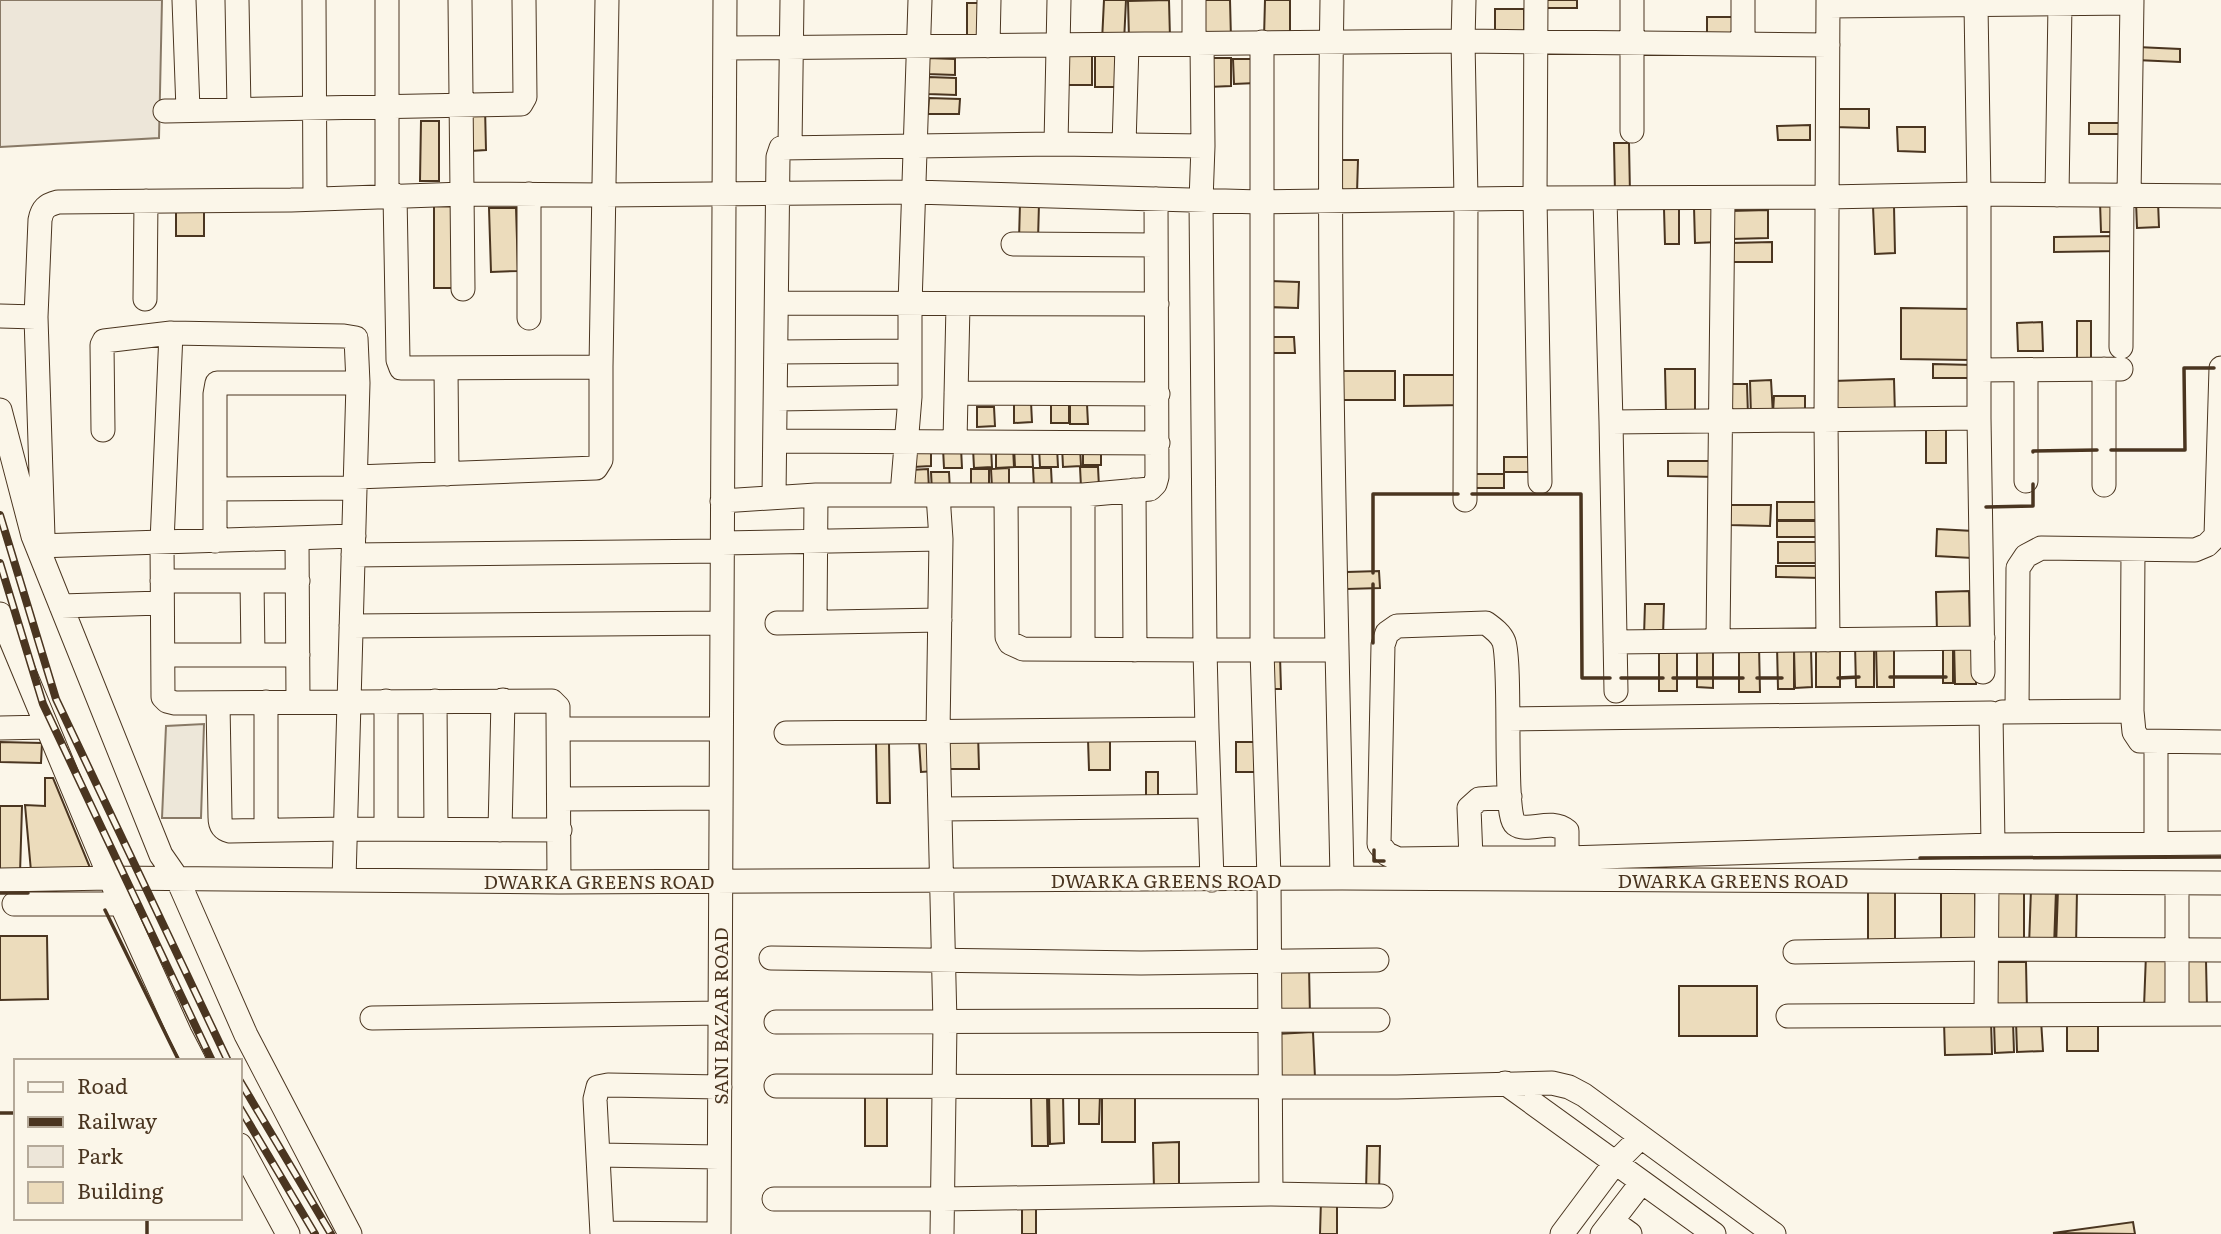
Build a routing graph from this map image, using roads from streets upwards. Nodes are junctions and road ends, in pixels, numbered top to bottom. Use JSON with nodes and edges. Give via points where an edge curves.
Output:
{"nodes":[{"id":1,"x":184,"y":0,"type":"edge"},
{"id":2,"x":237,"y":0,"type":"edge"},
{"id":3,"x":314,"y":0,"type":"edge"},
{"id":4,"x":387,"y":0,"type":"edge"},
{"id":5,"x":460,"y":0,"type":"edge"},
{"id":6,"x":524,"y":0,"type":"edge"},
{"id":7,"x":607,"y":0,"type":"edge"},
{"id":8,"x":725,"y":0,"type":"edge"},
{"id":9,"x":792,"y":0,"type":"edge"},
{"id":10,"x":920,"y":0,"type":"edge"},
{"id":11,"x":989,"y":0,"type":"edge"},
{"id":12,"x":1059,"y":0,"type":"edge"},
{"id":13,"x":1194,"y":0,"type":"edge"},
{"id":14,"x":1332,"y":0,"type":"edge"},
{"id":15,"x":1464,"y":0,"type":"edge"},
{"id":16,"x":1536,"y":0,"type":"edge"},
{"id":17,"x":1632,"y":0,"type":"edge"},
{"id":18,"x":1743,"y":0,"type":"edge"},
{"id":19,"x":2132,"y":2,"type":"edge"},
{"id":20,"x":1828,"y":3,"type":"edge"},
{"id":21,"x":2060,"y":4,"type":"junction"},
{"id":22,"x":1976,"y":5,"type":"junction"},
{"id":23,"x":1332,"y":41,"type":"junction"},
{"id":24,"x":1463,"y":41,"type":"junction"},
{"id":25,"x":1535,"y":42,"type":"junction"},
{"id":26,"x":1198,"y":43,"type":"junction"},
{"id":27,"x":1262,"y":43,"type":"junction"},
{"id":28,"x":1632,"y":44,"type":"junction"},
{"id":29,"x":1744,"y":44,"type":"junction"},
{"id":30,"x":1127,"y":45,"type":"junction"},
{"id":31,"x":1828,"y":45,"type":"junction"},
{"id":32,"x":919,"y":46,"type":"junction"},
{"id":33,"x":988,"y":46,"type":"junction"},
{"id":34,"x":1058,"y":47,"type":"junction"},
{"id":35,"x":725,"y":48,"type":"junction"},
{"id":36,"x":791,"y":48,"type":"junction"},
{"id":37,"x":387,"y":106,"type":"junction"},
{"id":38,"x":462,"y":106,"type":"junction"},
{"id":39,"x":315,"y":108,"type":"junction"},
{"id":40,"x":188,"y":110,"type":"junction"},
{"id":41,"x":239,"y":110,"type":"junction"},
{"id":42,"x":165,"y":111,"type":"dead end"},
{"id":43,"x":1632,"y":131,"type":"dead end"},
{"id":44,"x":1056,"y":144,"type":"junction"},
{"id":45,"x":916,"y":145,"type":"junction"},
{"id":46,"x":1124,"y":145,"type":"junction"},
{"id":47,"x":790,"y":146,"type":"junction"},
{"id":48,"x":1203,"y":146,"type":"junction"},
{"id":49,"x":914,"y":192,"type":"junction"},
{"id":50,"x":724,"y":193,"type":"junction"},
{"id":51,"x":778,"y":193,"type":"junction"},
{"id":52,"x":464,"y":194,"type":"junction"},
{"id":53,"x":530,"y":194,"type":"junction"},
{"id":54,"x":1979,"y":194,"type":"junction"},
{"id":55,"x":391,"y":195,"type":"junction"},
{"id":56,"x":604,"y":195,"type":"junction"},
{"id":57,"x":2057,"y":195,"type":"junction"},
{"id":58,"x":2126,"y":196,"type":"junction"},
{"id":59,"x":2221,"y":196,"type":"edge"},
{"id":60,"x":1827,"y":197,"type":"junction"},
{"id":61,"x":315,"y":198,"type":"junction"},
{"id":62,"x":1535,"y":198,"type":"junction"},
{"id":63,"x":1723,"y":198,"type":"junction"},
{"id":64,"x":1466,"y":199,"type":"junction"},
{"id":65,"x":1605,"y":199,"type":"junction"},
{"id":66,"x":1156,"y":200,"type":"junction"},
{"id":67,"x":146,"y":201,"type":"junction"},
{"id":68,"x":1201,"y":201,"type":"junction"},
{"id":69,"x":1331,"y":201,"type":"junction"},
{"id":70,"x":1260,"y":202,"type":"junction"},
{"id":71,"x":1013,"y":244,"type":"dead end"},
{"id":72,"x":1156,"y":245,"type":"junction"},
{"id":73,"x":463,"y":289,"type":"dead end"},
{"id":74,"x":145,"y":299,"type":"dead end"},
{"id":75,"x":777,"y":303,"type":"junction"},
{"id":76,"x":910,"y":304,"type":"junction"},
{"id":77,"x":958,"y":304,"type":"junction"},
{"id":78,"x":1157,"y":304,"type":"junction"},
{"id":79,"x":0,"y":316,"type":"edge"},
{"id":80,"x":36,"y":317,"type":"junction"},
{"id":81,"x":529,"y":318,"type":"dead end"},
{"id":82,"x":170,"y":333,"type":"junction"},
{"id":83,"x":909,"y":351,"type":"junction"},
{"id":84,"x":776,"y":352,"type":"junction"},
{"id":85,"x":2115,"y":362,"type":"junction"},
{"id":86,"x":601,"y":367,"type":"junction"},
{"id":87,"x":2221,"y":368,"type":"edge"},
{"id":88,"x":446,"y":369,"type":"junction"},
{"id":89,"x":1979,"y":370,"type":"junction"},
{"id":90,"x":2026,"y":370,"type":"junction"},
{"id":91,"x":358,"y":383,"type":"junction"},
{"id":92,"x":956,"y":394,"type":"junction"},
{"id":93,"x":1157,"y":394,"type":"junction"},
{"id":94,"x":910,"y":397,"type":"junction"},
{"id":95,"x":776,"y":399,"type":"junction"},
{"id":96,"x":0,"y":410,"type":"edge"},
{"id":97,"x":1979,"y":418,"type":"junction"},
{"id":98,"x":1826,"y":420,"type":"junction"},
{"id":99,"x":1719,"y":421,"type":"junction"},
{"id":100,"x":1611,"y":422,"type":"junction"},
{"id":101,"x":103,"y":430,"type":"dead end"},
{"id":102,"x":906,"y":440,"type":"junction"},
{"id":103,"x":775,"y":441,"type":"junction"},
{"id":104,"x":955,"y":441,"type":"junction"},
{"id":105,"x":1158,"y":443,"type":"junction"},
{"id":106,"x":447,"y":474,"type":"junction"},
{"id":107,"x":2026,"y":481,"type":"dead end"},
{"id":108,"x":355,"y":482,"type":"junction"},
{"id":109,"x":1540,"y":482,"type":"dead end"},
{"id":110,"x":2104,"y":485,"type":"dead end"},
{"id":111,"x":215,"y":489,"type":"junction"},
{"id":112,"x":1134,"y":490,"type":"junction"},
{"id":113,"x":902,"y":494,"type":"junction"},
{"id":114,"x":816,"y":495,"type":"junction"},
{"id":115,"x":938,"y":495,"type":"junction"},
{"id":116,"x":1083,"y":495,"type":"junction"},
{"id":117,"x":1006,"y":496,"type":"junction"},
{"id":118,"x":774,"y":497,"type":"junction"},
{"id":119,"x":1465,"y":500,"type":"dead end"},
{"id":120,"x":722,"y":501,"type":"junction"},
{"id":121,"x":2218,"y":516,"type":"edge"},
{"id":122,"x":298,"y":539,"type":"junction"},
{"id":123,"x":941,"y":539,"type":"junction"},
{"id":124,"x":215,"y":541,"type":"junction"},
{"id":125,"x":816,"y":541,"type":"junction"},
{"id":126,"x":162,"y":542,"type":"junction"},
{"id":127,"x":354,"y":545,"type":"junction"},
{"id":128,"x":40,"y":546,"type":"junction"},
{"id":129,"x":722,"y":547,"type":"junction"},
{"id":130,"x":2133,"y":551,"type":"junction"},
{"id":131,"x":252,"y":581,"type":"junction"},
{"id":132,"x":298,"y":581,"type":"junction"},
{"id":133,"x":162,"y":592,"type":"junction"},
{"id":134,"x":61,"y":606,"type":"junction"},
{"id":135,"x":0,"y":614,"type":"edge"},
{"id":136,"x":940,"y":620,"type":"junction"},
{"id":137,"x":816,"y":622,"type":"junction"},
{"id":138,"x":722,"y":623,"type":"junction"},
{"id":139,"x":777,"y":623,"type":"dead end"},
{"id":140,"x":351,"y":626,"type":"junction"},
{"id":141,"x":1983,"y":638,"type":"junction"},
{"id":142,"x":1828,"y":640,"type":"junction"},
{"id":143,"x":1718,"y":641,"type":"junction"},
{"id":144,"x":1615,"y":642,"type":"junction"},
{"id":145,"x":1083,"y":649,"type":"junction"},
{"id":146,"x":1135,"y":650,"type":"junction"},
{"id":147,"x":1205,"y":650,"type":"junction"},
{"id":148,"x":1262,"y":650,"type":"junction"},
{"id":149,"x":1337,"y":650,"type":"junction"},
{"id":150,"x":163,"y":655,"type":"junction"},
{"id":151,"x":253,"y":655,"type":"junction"},
{"id":152,"x":298,"y":655,"type":"junction"},
{"id":153,"x":1983,"y":672,"type":"dead end"},
{"id":154,"x":1616,"y":691,"type":"dead end"},
{"id":155,"x":503,"y":700,"type":"junction"},
{"id":156,"x":386,"y":701,"type":"junction"},
{"id":157,"x":435,"y":701,"type":"junction"},
{"id":158,"x":266,"y":702,"type":"junction"},
{"id":159,"x":298,"y":702,"type":"junction"},
{"id":160,"x":349,"y":702,"type":"junction"},
{"id":161,"x":218,"y":703,"type":"junction"},
{"id":162,"x":2132,"y":711,"type":"junction"},
{"id":163,"x":2017,"y":712,"type":"junction"},
{"id":164,"x":1991,"y":713,"type":"junction"},
{"id":165,"x":1508,"y":719,"type":"junction"},
{"id":166,"x":47,"y":727,"type":"junction"},
{"id":167,"x":0,"y":728,"type":"edge"},
{"id":168,"x":559,"y":729,"type":"junction"},
{"id":169,"x":721,"y":729,"type":"junction"},
{"id":170,"x":1207,"y":729,"type":"junction"},
{"id":171,"x":938,"y":732,"type":"junction"},
{"id":172,"x":786,"y":733,"type":"dead end"},
{"id":173,"x":2221,"y":742,"type":"edge"},
{"id":174,"x":2156,"y":743,"type":"junction"},
{"id":175,"x":1510,"y":797,"type":"junction"},
{"id":176,"x":721,"y":798,"type":"junction"},
{"id":177,"x":560,"y":799,"type":"junction"},
{"id":178,"x":1209,"y":806,"type":"junction"},
{"id":179,"x":940,"y":809,"type":"junction"},
{"id":180,"x":346,"y":829,"type":"junction"},
{"id":181,"x":386,"y":829,"type":"junction"},
{"id":182,"x":266,"y":830,"type":"junction"},
{"id":183,"x":436,"y":830,"type":"junction"},
{"id":184,"x":500,"y":830,"type":"junction"},
{"id":185,"x":560,"y":830,"type":"junction"},
{"id":186,"x":2156,"y":844,"type":"junction"},
{"id":187,"x":2221,"y":844,"type":"edge"},
{"id":188,"x":1993,"y":845,"type":"junction"},
{"id":189,"x":1471,"y":858,"type":"junction"},
{"id":190,"x":1567,"y":858,"type":"junction"},
{"id":191,"x":1514,"y":869,"type":"junction"},
{"id":192,"x":110,"y":878,"type":"junction"},
{"id":193,"x":177,"y":878,"type":"junction"},
{"id":194,"x":1342,"y":878,"type":"junction"},
{"id":195,"x":1269,"y":879,"type":"junction"},
{"id":196,"x":0,"y":880,"type":"edge"},
{"id":197,"x":344,"y":880,"type":"junction"},
{"id":198,"x":1212,"y":880,"type":"junction"},
{"id":199,"x":721,"y":881,"type":"junction"},
{"id":200,"x":941,"y":881,"type":"junction"},
{"id":201,"x":559,"y":882,"type":"junction"},
{"id":202,"x":1987,"y":882,"type":"junction"},
{"id":203,"x":2177,"y":883,"type":"junction"},
{"id":204,"x":2221,"y":883,"type":"edge"},
{"id":205,"x":14,"y":904,"type":"dead end"},
{"id":206,"x":121,"y":904,"type":"junction"},
{"id":207,"x":1986,"y":949,"type":"junction"},
{"id":208,"x":2177,"y":950,"type":"junction"},
{"id":209,"x":2221,"y":950,"type":"edge"},
{"id":210,"x":1795,"y":952,"type":"dead end"},
{"id":211,"x":771,"y":958,"type":"dead end"},
{"id":212,"x":1377,"y":960,"type":"dead end"},
{"id":213,"x":944,"y":961,"type":"junction"},
{"id":214,"x":1269,"y":961,"type":"junction"},
{"id":215,"x":720,"y":1013,"type":"junction"},
{"id":216,"x":1986,"y":1013,"type":"junction"},
{"id":217,"x":2177,"y":1014,"type":"junction"},
{"id":218,"x":2221,"y":1014,"type":"edge"},
{"id":219,"x":1788,"y":1016,"type":"dead end"},
{"id":220,"x":372,"y":1018,"type":"dead end"},
{"id":221,"x":1378,"y":1020,"type":"dead end"},
{"id":222,"x":1269,"y":1022,"type":"junction"},
{"id":223,"x":776,"y":1023,"type":"dead end"},
{"id":224,"x":945,"y":1023,"type":"junction"},
{"id":225,"x":193,"y":1059,"type":"edge"},
{"id":226,"x":1505,"y":1083,"type":"junction"},
{"id":227,"x":776,"y":1086,"type":"dead end"},
{"id":228,"x":1270,"y":1086,"type":"junction"},
{"id":229,"x":720,"y":1087,"type":"junction"},
{"id":230,"x":944,"y":1087,"type":"junction"},
{"id":231,"x":1641,"y":1137,"type":"junction"},
{"id":232,"x":242,"y":1149,"type":"edge"},
{"id":233,"x":598,"y":1155,"type":"junction"},
{"id":234,"x":719,"y":1157,"type":"junction"},
{"id":235,"x":1615,"y":1163,"type":"junction"},
{"id":236,"x":1642,"y":1182,"type":"junction"},
{"id":237,"x":1272,"y":1194,"type":"junction"},
{"id":238,"x":1381,"y":1196,"type":"dead end"},
{"id":239,"x":775,"y":1199,"type":"dead end"},
{"id":240,"x":943,"y":1199,"type":"junction"},
{"id":241,"x":1614,"y":1230,"type":"edge"},
{"id":242,"x":602,"y":1233,"type":"edge"},
{"id":243,"x":288,"y":1234,"type":"edge"},
{"id":244,"x":350,"y":1234,"type":"edge"},
{"id":245,"x":712,"y":1234,"type":"edge"},
{"id":246,"x":719,"y":1234,"type":"edge"},
{"id":247,"x":942,"y":1234,"type":"edge"},
{"id":248,"x":1562,"y":1234,"type":"edge"},
{"id":249,"x":1714,"y":1234,"type":"edge"},
{"id":250,"x":1774,"y":1234,"type":"edge"}],
"edges":[{"from":1,"to":40,"type":"street"},
{"from":2,"to":41,"type":"street"},
{"from":3,"to":39,"type":"street"},
{"from":4,"to":37,"type":"street"},
{"from":5,"to":38,"type":"street"},
{"from":6,"to":38,"type":"street","via":[[524,102]]},
{"from":7,"to":56,"type":"street"},
{"from":8,"to":35,"type":"street","name":"SANI BAZAR ROAD"},
{"from":9,"to":36,"type":"street"},
{"from":10,"to":32,"type":"street"},
{"from":11,"to":33,"type":"street"},
{"from":12,"to":34,"type":"street"},
{"from":13,"to":26,"type":"street"},
{"from":14,"to":23,"type":"street"},
{"from":15,"to":24,"type":"street"},
{"from":16,"to":25,"type":"street"},
{"from":17,"to":28,"type":"street"},
{"from":18,"to":29,"type":"street"},
{"from":19,"to":21,"type":"street"},
{"from":19,"to":58,"type":"street"},
{"from":20,"to":22,"type":"street"},
{"from":20,"to":31,"type":"street"},
{"from":21,"to":22,"type":"street"},
{"from":21,"to":57,"type":"street"},
{"from":22,"to":54,"type":"street"},
{"from":23,"to":24,"type":"street"},
{"from":23,"to":27,"type":"street"},
{"from":23,"to":69,"type":"street"},
{"from":24,"to":25,"type":"street"},
{"from":24,"to":64,"type":"street"},
{"from":25,"to":28,"type":"street"},
{"from":25,"to":62,"type":"street"},
{"from":26,"to":27,"type":"street"},
{"from":26,"to":30,"type":"street"},
{"from":26,"to":48,"type":"street"},
{"from":27,"to":70,"type":"street"},
{"from":28,"to":29,"type":"street"},
{"from":28,"to":43,"type":"street"},
{"from":29,"to":31,"type":"street"},
{"from":30,"to":34,"type":"street"},
{"from":30,"to":46,"type":"street"},
{"from":31,"to":60,"type":"street"},
{"from":32,"to":33,"type":"street"},
{"from":32,"to":36,"type":"street"},
{"from":32,"to":45,"type":"street"},
{"from":33,"to":34,"type":"street"},
{"from":34,"to":44,"type":"street"},
{"from":35,"to":36,"type":"street"},
{"from":35,"to":50,"type":"street","name":"SANI BAZAR ROAD"},
{"from":36,"to":47,"type":"street"},
{"from":37,"to":38,"type":"street"},
{"from":37,"to":39,"type":"street"},
{"from":37,"to":55,"type":"street"},
{"from":38,"to":52,"type":"street"},
{"from":39,"to":41,"type":"street"},
{"from":39,"to":61,"type":"street"},
{"from":40,"to":41,"type":"street"},
{"from":40,"to":42,"type":"street"},
{"from":44,"to":45,"type":"street"},
{"from":44,"to":46,"type":"street"},
{"from":45,"to":47,"type":"street"},
{"from":45,"to":49,"type":"street"},
{"from":46,"to":48,"type":"street"},
{"from":47,"to":51,"type":"street","via":[[779,151]]},
{"from":48,"to":68,"type":"street"},
{"from":49,"to":51,"type":"street"},
{"from":49,"to":66,"type":"street"},
{"from":49,"to":76,"type":"street"},
{"from":50,"to":51,"type":"street"},
{"from":50,"to":56,"type":"street"},
{"from":50,"to":120,"type":"street","name":"SANI BAZAR ROAD"},
{"from":51,"to":75,"type":"street"},
{"from":52,"to":53,"type":"street"},
{"from":52,"to":55,"type":"street"},
{"from":52,"to":73,"type":"street"},
{"from":53,"to":56,"type":"street"},
{"from":53,"to":81,"type":"street"},
{"from":54,"to":57,"type":"street"},
{"from":54,"to":60,"type":"street"},
{"from":54,"to":89,"type":"street"},
{"from":55,"to":61,"type":"street"},
{"from":55,"to":88,"type":"street","via":[[398,364],[407,370]]},
{"from":56,"to":86,"type":"street"},
{"from":57,"to":58,"type":"street"},
{"from":58,"to":59,"type":"street"},
{"from":58,"to":85,"type":"street"},
{"from":60,"to":63,"type":"street"},
{"from":60,"to":98,"type":"street"},
{"from":61,"to":67,"type":"street"},
{"from":62,"to":64,"type":"street"},
{"from":62,"to":65,"type":"street"},
{"from":62,"to":109,"type":"street"},
{"from":63,"to":65,"type":"street"},
{"from":63,"to":99,"type":"street"},
{"from":64,"to":69,"type":"street"},
{"from":64,"to":119,"type":"street"},
{"from":65,"to":100,"type":"street"},
{"from":66,"to":68,"type":"street"},
{"from":66,"to":72,"type":"street"},
{"from":67,"to":74,"type":"street"},
{"from":67,"to":80,"type":"street","via":[[58,202],[42,210]]},
{"from":68,"to":70,"type":"street"},
{"from":68,"to":147,"type":"street"},
{"from":69,"to":70,"type":"street"},
{"from":69,"to":149,"type":"street"},
{"from":70,"to":148,"type":"street"},
{"from":71,"to":72,"type":"street"},
{"from":72,"to":78,"type":"street"},
{"from":75,"to":76,"type":"street"},
{"from":75,"to":84,"type":"street"},
{"from":76,"to":77,"type":"street"},
{"from":76,"to":83,"type":"street"},
{"from":77,"to":78,"type":"street"},
{"from":77,"to":92,"type":"street"},
{"from":78,"to":93,"type":"street"},
{"from":79,"to":80,"type":"street"},
{"from":80,"to":128,"type":"street"},
{"from":82,"to":91,"type":"street","via":[[356,338]]},
{"from":82,"to":101,"type":"street","via":[[104,341]]},
{"from":82,"to":126,"type":"street"},
{"from":83,"to":84,"type":"street"},
{"from":83,"to":94,"type":"street"},
{"from":84,"to":95,"type":"street"},
{"from":85,"to":90,"type":"street"},
{"from":85,"to":110,"type":"street"},
{"from":86,"to":88,"type":"street"},
{"from":86,"to":106,"type":"street","via":[[601,460],[596,468]]},
{"from":87,"to":121,"type":"street"},
{"from":88,"to":106,"type":"street"},
{"from":89,"to":90,"type":"street"},
{"from":89,"to":97,"type":"street"},
{"from":90,"to":107,"type":"street"},
{"from":91,"to":108,"type":"street"},
{"from":91,"to":111,"type":"street","via":[[217,383]]},
{"from":92,"to":93,"type":"street"},
{"from":92,"to":104,"type":"street"},
{"from":93,"to":105,"type":"street"},
{"from":94,"to":95,"type":"street"},
{"from":94,"to":102,"type":"street"},
{"from":95,"to":103,"type":"street"},
{"from":96,"to":128,"type":"street"},
{"from":97,"to":98,"type":"street"},
{"from":97,"to":141,"type":"street"},
{"from":98,"to":99,"type":"street"},
{"from":98,"to":142,"type":"street"},
{"from":99,"to":100,"type":"street"},
{"from":99,"to":143,"type":"street"},
{"from":100,"to":144,"type":"street"},
{"from":102,"to":103,"type":"street"},
{"from":102,"to":104,"type":"street"},
{"from":102,"to":113,"type":"street"},
{"from":103,"to":118,"type":"street"},
{"from":104,"to":105,"type":"street"},
{"from":105,"to":112,"type":"street","via":[[1155,484]]},
{"from":106,"to":108,"type":"street"},
{"from":108,"to":111,"type":"street"},
{"from":108,"to":127,"type":"street"},
{"from":111,"to":124,"type":"street"},
{"from":112,"to":116,"type":"street"},
{"from":112,"to":146,"type":"street"},
{"from":113,"to":114,"type":"street"},
{"from":113,"to":115,"type":"street"},
{"from":114,"to":118,"type":"street"},
{"from":114,"to":125,"type":"street"},
{"from":115,"to":117,"type":"street"},
{"from":115,"to":123,"type":"street"},
{"from":116,"to":117,"type":"street"},
{"from":116,"to":145,"type":"street"},
{"from":117,"to":145,"type":"street","via":[[1010,643],[1023,649]]},
{"from":118,"to":120,"type":"street"},
{"from":120,"to":129,"type":"street","name":"SANI BAZAR ROAD"},
{"from":121,"to":130,"type":"street","via":[[2216,536],[2207,545],[2194,550]]},
{"from":122,"to":124,"type":"street"},
{"from":122,"to":127,"type":"street"},
{"from":122,"to":132,"type":"street"},
{"from":123,"to":125,"type":"street"},
{"from":123,"to":136,"type":"street"},
{"from":124,"to":126,"type":"street"},
{"from":125,"to":129,"type":"street"},
{"from":125,"to":137,"type":"street"},
{"from":126,"to":128,"type":"street"},
{"from":126,"to":133,"type":"street"},
{"from":127,"to":129,"type":"street"},
{"from":127,"to":140,"type":"street"},
{"from":128,"to":134,"type":"street"},
{"from":129,"to":138,"type":"street","name":"SANI BAZAR ROAD"},
{"from":130,"to":162,"type":"street"},
{"from":130,"to":163,"type":"street","via":[[2041,548],[2026,556],[2018,568]]},
{"from":131,"to":132,"type":"street"},
{"from":131,"to":133,"type":"street"},
{"from":131,"to":151,"type":"street"},
{"from":132,"to":152,"type":"street"},
{"from":133,"to":134,"type":"street"},
{"from":133,"to":150,"type":"street"},
{"from":134,"to":193,"type":"street","via":[[161,855]]},
{"from":135,"to":166,"type":"street"},
{"from":136,"to":137,"type":"street"},
{"from":136,"to":171,"type":"street"},
{"from":137,"to":139,"type":"street"},
{"from":138,"to":140,"type":"street"},
{"from":138,"to":169,"type":"street","name":"SANI BAZAR ROAD"},
{"from":140,"to":160,"type":"street"},
{"from":141,"to":142,"type":"street"},
{"from":141,"to":153,"type":"street"},
{"from":142,"to":143,"type":"street"},
{"from":143,"to":144,"type":"street"},
{"from":144,"to":154,"type":"street"},
{"from":145,"to":146,"type":"street"},
{"from":146,"to":147,"type":"street"},
{"from":147,"to":148,"type":"street"},
{"from":147,"to":170,"type":"street"},
{"from":148,"to":149,"type":"street"},
{"from":148,"to":195,"type":"street"},
{"from":149,"to":194,"type":"street"},
{"from":150,"to":151,"type":"street"},
{"from":150,"to":161,"type":"street","via":[[163,697],[167,701]]},
{"from":151,"to":152,"type":"street"},
{"from":152,"to":159,"type":"street"},
{"from":155,"to":157,"type":"street"},
{"from":155,"to":168,"type":"street","via":[[552,701],[558,707]]},
{"from":155,"to":184,"type":"street"},
{"from":156,"to":157,"type":"street"},
{"from":156,"to":160,"type":"street"},
{"from":156,"to":181,"type":"street"},
{"from":157,"to":183,"type":"street"},
{"from":158,"to":159,"type":"street"},
{"from":158,"to":161,"type":"street"},
{"from":158,"to":182,"type":"street"},
{"from":159,"to":160,"type":"street"},
{"from":160,"to":180,"type":"street"},
{"from":161,"to":182,"type":"street","via":[[220,824],[230,831]]},
{"from":162,"to":163,"type":"street"},
{"from":162,"to":174,"type":"street","via":[[2140,741]]},
{"from":163,"to":164,"type":"street"},
{"from":164,"to":165,"type":"street"},
{"from":164,"to":188,"type":"street"},
{"from":165,"to":175,"type":"street"},
{"from":165,"to":189,"type":"street","via":[[1504,641],[1495,629],[1486,623],[1397,626],[1387,633],[1383,645],[1379,844],[1398,859]]},
{"from":166,"to":167,"type":"street"},
{"from":166,"to":192,"type":"street"},
{"from":168,"to":169,"type":"street"},
{"from":168,"to":177,"type":"street"},
{"from":169,"to":176,"type":"street","name":"SANI BAZAR ROAD"},
{"from":170,"to":171,"type":"street"},
{"from":170,"to":178,"type":"street"},
{"from":171,"to":172,"type":"street"},
{"from":171,"to":179,"type":"street"},
{"from":173,"to":174,"type":"street"},
{"from":174,"to":186,"type":"street"},
{"from":175,"to":189,"type":"street","via":[[1479,799],[1469,808]]},
{"from":175,"to":190,"type":"street","via":[[1510,817],[1515,824],[1555,824],[1567,831]]},
{"from":176,"to":177,"type":"street"},
{"from":176,"to":199,"type":"street","name":"SANI BAZAR ROAD"},
{"from":177,"to":185,"type":"street"},
{"from":178,"to":179,"type":"street"},
{"from":178,"to":198,"type":"street"},
{"from":179,"to":200,"type":"street"},
{"from":180,"to":181,"type":"street"},
{"from":180,"to":182,"type":"street"},
{"from":180,"to":197,"type":"street"},
{"from":181,"to":183,"type":"street"},
{"from":183,"to":184,"type":"street"},
{"from":184,"to":185,"type":"street"},
{"from":185,"to":201,"type":"street"},
{"from":186,"to":187,"type":"street"},
{"from":186,"to":188,"type":"street"},
{"from":188,"to":190,"type":"street"},
{"from":189,"to":191,"type":"street"},
{"from":190,"to":191,"type":"street"},
{"from":191,"to":194,"type":"street","name":"DWARKA GREENS ROAD"},
{"from":191,"to":202,"type":"street","name":"DWARKA GREENS ROAD"},
{"from":192,"to":193,"type":"street","name":"DWARKA GREENS ROAD"},
{"from":192,"to":196,"type":"street","name":"DWARKA GREENS ROAD"},
{"from":192,"to":206,"type":"street"},
{"from":193,"to":197,"type":"street","name":"DWARKA GREENS ROAD"},
{"from":193,"to":244,"type":"street","via":[[246,1035]]},
{"from":194,"to":195,"type":"street","name":"DWARKA GREENS ROAD"},
{"from":195,"to":198,"type":"street","name":"DWARKA GREENS ROAD"},
{"from":195,"to":214,"type":"street"},
{"from":197,"to":201,"type":"street","name":"DWARKA GREENS ROAD"},
{"from":198,"to":200,"type":"street","name":"DWARKA GREENS ROAD"},
{"from":199,"to":200,"type":"street","name":"DWARKA GREENS ROAD"},
{"from":199,"to":201,"type":"street","name":"DWARKA GREENS ROAD"},
{"from":199,"to":215,"type":"street","name":"SANI BAZAR ROAD"},
{"from":200,"to":213,"type":"street"},
{"from":202,"to":203,"type":"street","name":"DWARKA GREENS ROAD"},
{"from":202,"to":207,"type":"street"},
{"from":203,"to":204,"type":"street","name":"DWARKA GREENS ROAD"},
{"from":203,"to":208,"type":"street"},
{"from":205,"to":206,"type":"street"},
{"from":206,"to":225,"type":"street"},
{"from":207,"to":208,"type":"street"},
{"from":207,"to":210,"type":"street"},
{"from":207,"to":216,"type":"street"},
{"from":208,"to":209,"type":"street"},
{"from":208,"to":217,"type":"street"},
{"from":211,"to":213,"type":"street"},
{"from":212,"to":214,"type":"street"},
{"from":213,"to":214,"type":"street"},
{"from":213,"to":224,"type":"street"},
{"from":214,"to":222,"type":"street"},
{"from":215,"to":220,"type":"street"},
{"from":215,"to":229,"type":"street","name":"SANI BAZAR ROAD"},
{"from":216,"to":217,"type":"street"},
{"from":216,"to":219,"type":"street"},
{"from":217,"to":218,"type":"street"},
{"from":221,"to":222,"type":"street"},
{"from":222,"to":224,"type":"street"},
{"from":222,"to":228,"type":"street"},
{"from":223,"to":224,"type":"street"},
{"from":224,"to":230,"type":"street"},
{"from":226,"to":228,"type":"street"},
{"from":226,"to":231,"type":"street","via":[[1569,1087]]},
{"from":226,"to":235,"type":"street"},
{"from":227,"to":230,"type":"street"},
{"from":228,"to":230,"type":"street"},
{"from":228,"to":237,"type":"street"},
{"from":229,"to":233,"type":"street","via":[[598,1087]]},
{"from":229,"to":234,"type":"street","name":"SANI BAZAR ROAD"},
{"from":230,"to":240,"type":"street"},
{"from":231,"to":235,"type":"street"},
{"from":231,"to":250,"type":"street"},
{"from":232,"to":243,"type":"street"},
{"from":233,"to":234,"type":"street"},
{"from":233,"to":242,"type":"street"},
{"from":234,"to":246,"type":"street","name":"SANI BAZAR ROAD"},
{"from":235,"to":236,"type":"street"},
{"from":235,"to":248,"type":"street"},
{"from":236,"to":241,"type":"street"},
{"from":236,"to":249,"type":"street"},
{"from":237,"to":238,"type":"street"},
{"from":237,"to":240,"type":"street"},
{"from":239,"to":240,"type":"street"},
{"from":240,"to":247,"type":"street"},
{"from":242,"to":245,"type":"street"}]}
